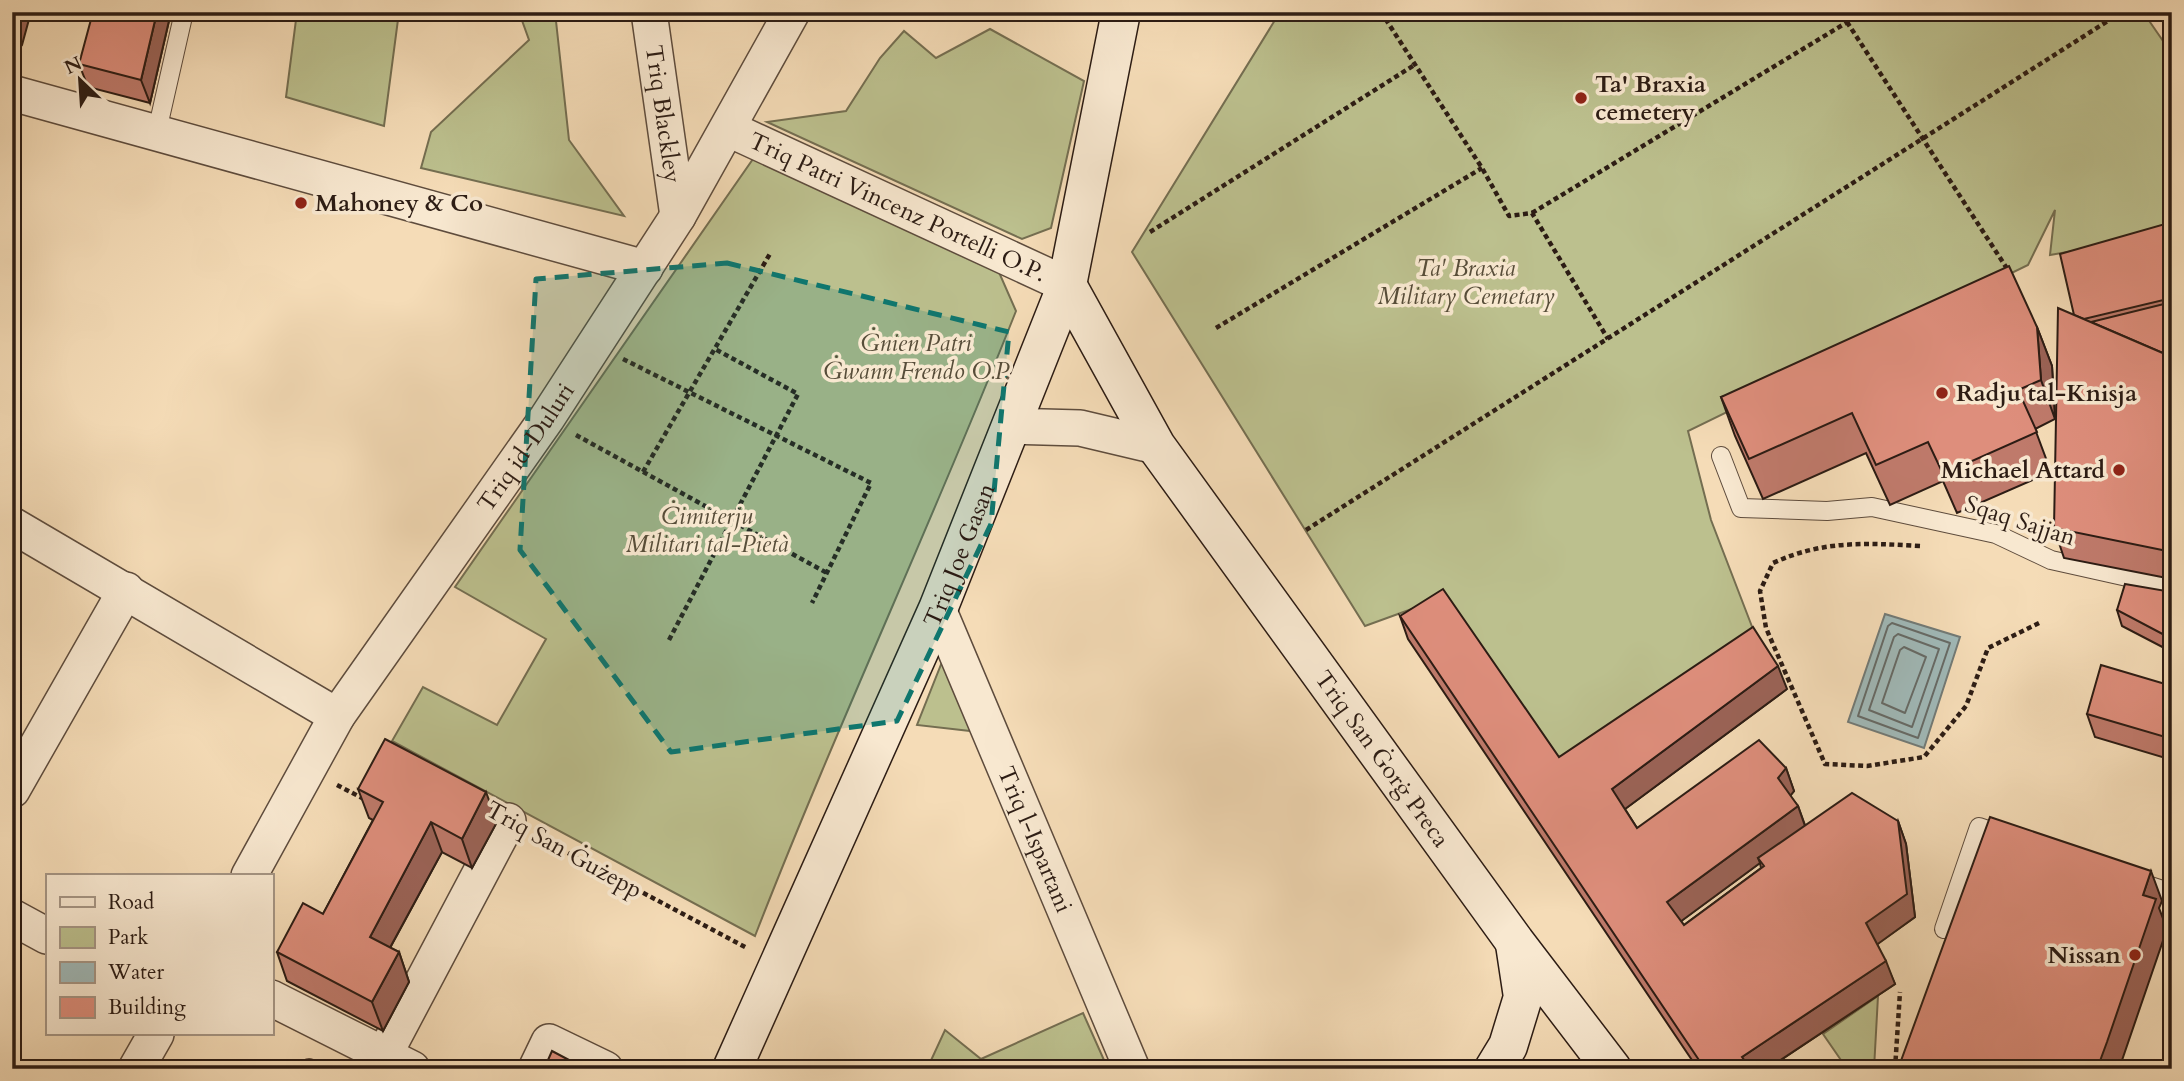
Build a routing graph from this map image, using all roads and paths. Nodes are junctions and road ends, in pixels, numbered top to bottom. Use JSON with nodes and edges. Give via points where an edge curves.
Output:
{"nodes":[{"id":1,"x":184,"y":12,"type":"edge"},
{"id":2,"x":649,"y":12,"type":"edge"},
{"id":3,"x":792,"y":12,"type":"edge"},
{"id":4,"x":1381,"y":12,"type":"edge"},
{"id":5,"x":1864,"y":12,"type":"edge"},
{"id":6,"x":2122,"y":12,"type":"edge"},
{"id":7,"x":1122,"y":15,"type":"edge"},
{"id":8,"x":1847,"y":22,"type":"junction"},
{"id":9,"x":1416,"y":64,"type":"junction"},
{"id":10,"x":12,"y":93,"type":"edge"},
{"id":11,"x":729,"y":129,"type":"junction"},
{"id":12,"x":156,"y":131,"type":"junction"},
{"id":13,"x":1922,"y":140,"type":"junction"},
{"id":14,"x":1482,"y":168,"type":"junction"},
{"id":15,"x":1532,"y":213,"type":"junction"},
{"id":16,"x":678,"y":216,"type":"junction"},
{"id":17,"x":1150,"y":232,"type":"dead end"},
{"id":18,"x":771,"y":253,"type":"dead end"},
{"id":19,"x":2006,"y":267,"type":"edge"},
{"id":20,"x":645,"y":268,"type":"junction"},
{"id":21,"x":1067,"y":285,"type":"junction"},
{"id":22,"x":1216,"y":328,"type":"dead end"},
{"id":23,"x":1608,"y":339,"type":"junction"},
{"id":24,"x":594,"y":344,"type":"junction"},
{"id":25,"x":715,"y":349,"type":"junction"},
{"id":26,"x":690,"y":393,"type":"junction"},
{"id":27,"x":547,"y":418,"type":"junction"},
{"id":28,"x":1010,"y":426,"type":"junction"},
{"id":29,"x":775,"y":436,"type":"junction"},
{"id":30,"x":1156,"y":446,"type":"junction"},
{"id":31,"x":1721,"y":456,"type":"dead end"},
{"id":32,"x":642,"y":472,"type":"junction"},
{"id":33,"x":730,"y":520,"type":"junction"},
{"id":34,"x":12,"y":526,"type":"edge"},
{"id":35,"x":1306,"y":530,"type":"dead end"},
{"id":36,"x":1923,"y":546,"type":"dead end"},
{"id":37,"x":827,"y":573,"type":"junction"},
{"id":38,"x":2172,"y":587,"type":"edge"},
{"id":39,"x":125,"y":590,"type":"junction"},
{"id":40,"x":812,"y":603,"type":"dead end"},
{"id":41,"x":939,"y":609,"type":"junction"},
{"id":42,"x":2039,"y":623,"type":"dead end"},
{"id":43,"x":669,"y":640,"type":"dead end"},
{"id":44,"x":337,"y":716,"type":"junction"},
{"id":45,"x":12,"y":790,"type":"edge"},
{"id":46,"x":508,"y":821,"type":"joint"},
{"id":47,"x":2018,"y":840,"type":"edge"},
{"id":48,"x":251,"y":874,"type":"edge"},
{"id":49,"x":2120,"y":876,"type":"edge"},
{"id":50,"x":2172,"y":893,"type":"edge"},
{"id":51,"x":12,"y":917,"type":"edge"},
{"id":52,"x":1944,"y":929,"type":"dead end"},
{"id":53,"x":46,"y":935,"type":"edge"},
{"id":54,"x":1515,"y":942,"type":"junction"},
{"id":55,"x":779,"y":965,"type":"junction"},
{"id":56,"x":1900,"y":992,"type":"dead end"},
{"id":57,"x":273,"y":999,"type":"edge"},
{"id":58,"x":155,"y":1036,"type":"edge"},
{"id":59,"x":543,"y":1055,"type":"edge"},
{"id":60,"x":398,"y":1062,"type":"edge"},
{"id":61,"x":136,"y":1069,"type":"edge"},
{"id":62,"x":605,"y":1069,"type":"edge"},
{"id":63,"x":732,"y":1069,"type":"edge"},
{"id":64,"x":1132,"y":1069,"type":"edge"},
{"id":65,"x":1494,"y":1069,"type":"edge"},
{"id":66,"x":1612,"y":1069,"type":"edge"},
{"id":67,"x":1895,"y":1069,"type":"edge"}],
"edges":[{"from":1,"to":12,"type":"lane"},
{"from":2,"to":16,"type":"street","name":"Triq Blackley"},
{"from":3,"to":11,"type":"street","name":"Triq id-Duluri"},
{"from":4,"to":9,"type":"path"},
{"from":5,"to":8,"type":"path"},
{"from":6,"to":13,"type":"path"},
{"from":7,"to":21,"type":"street","name":"Triq Joe Gasan"},
{"from":8,"to":13,"type":"path"},
{"from":8,"to":15,"type":"path"},
{"from":9,"to":14,"type":"path"},
{"from":9,"to":17,"type":"path"},
{"from":10,"to":12,"type":"street"},
{"from":11,"to":16,"type":"street","name":"Triq id-Duluri"},
{"from":11,"to":21,"type":"street","name":"Triq Patri Vincenz Portelli O.P."},
{"from":12,"to":20,"type":"street"},
{"from":13,"to":19,"type":"path"},
{"from":13,"to":23,"type":"path"},
{"from":14,"to":15,"type":"path","via":[[1509,216]]},
{"from":14,"to":22,"type":"path"},
{"from":15,"to":23,"type":"path"},
{"from":16,"to":20,"type":"street","name":"Triq id-Duluri"},
{"from":18,"to":25,"type":"path"},
{"from":20,"to":24,"type":"street","name":"Triq id-Duluri"},
{"from":21,"to":28,"type":"street","name":"Triq Joe Gasan"},
{"from":21,"to":30,"type":"street","name":"Triq San Ġorġ Preca"},
{"from":23,"to":35,"type":"path"},
{"from":24,"to":26,"type":"path"},
{"from":24,"to":27,"type":"street","name":"Triq id-Duluri"},
{"from":25,"to":26,"type":"path"},
{"from":25,"to":29,"type":"path","via":[[798,394]]},
{"from":26,"to":29,"type":"path"},
{"from":26,"to":32,"type":"path"},
{"from":27,"to":32,"type":"path"},
{"from":27,"to":44,"type":"street","name":"Triq id-Duluri"},
{"from":28,"to":30,"type":"street","via":[[1080,428]]},
{"from":28,"to":41,"type":"street","name":"Triq Joe Gasan"},
{"from":29,"to":33,"type":"path"},
{"from":29,"to":37,"type":"path","via":[[871,483]]},
{"from":30,"to":54,"type":"street","name":"Triq San Ġorġ Preca"},
{"from":31,"to":38,"type":"lane","name":"Sqaq Sajjan","via":[[1741,508],[1827,511],[1872,507],[1996,534],[2051,560]]},
{"from":32,"to":33,"type":"path"},
{"from":33,"to":37,"type":"path"},
{"from":33,"to":43,"type":"path"},
{"from":34,"to":39,"type":"street"},
{"from":36,"to":42,"type":"path","via":[[1856,543],[1801,550],[1773,563],[1764,582],[1760,591],[1766,628],[1825,764],[1867,766],[1924,757],[1966,706],[1988,648]]},
{"from":37,"to":40,"type":"path"},
{"from":39,"to":44,"type":"street"},
{"from":39,"to":45,"type":"street"},
{"from":41,"to":55,"type":"street","name":"Triq Joe Gasan"},
{"from":41,"to":64,"type":"street","name":"Triq l-Ispartani"},
{"from":44,"to":48,"type":"street","name":"Triq id-Duluri"},
{"from":46,"to":55,"type":"path","name":"Triq San Ġużepp"},
{"from":46,"to":60,"type":"street"},
{"from":47,"to":52,"type":"lane","via":[[1979,827]]},
{"from":49,"to":50,"type":"lane"},
{"from":51,"to":53,"type":"street"},
{"from":54,"to":65,"type":"street","via":[[1523,997],[1508,1046]]},
{"from":54,"to":66,"type":"street","name":"Triq San Ġorġ Preca"},
{"from":55,"to":63,"type":"street","name":"Triq Joe Gasan"},
{"from":56,"to":67,"type":"path"},
{"from":57,"to":60,"type":"street"},
{"from":58,"to":61,"type":"street"},
{"from":59,"to":62,"type":"street"}]}
